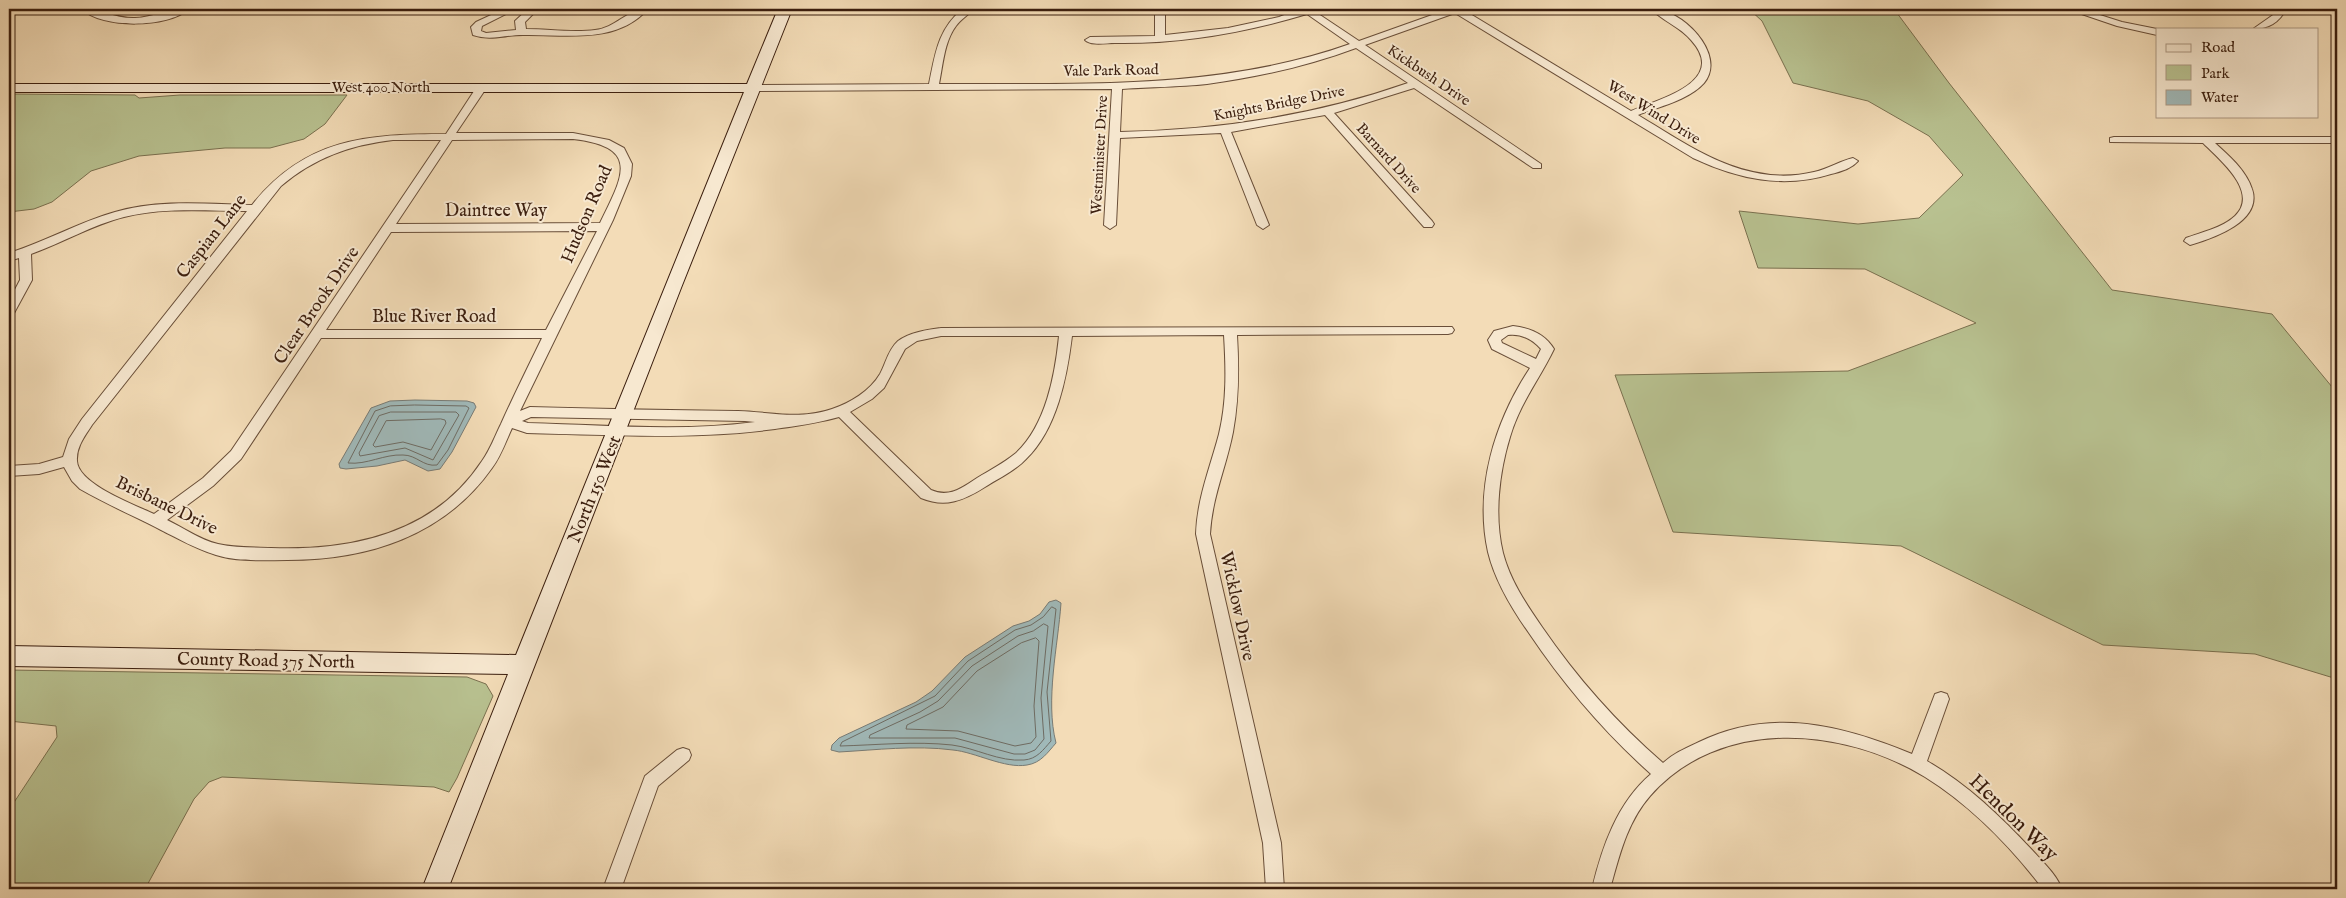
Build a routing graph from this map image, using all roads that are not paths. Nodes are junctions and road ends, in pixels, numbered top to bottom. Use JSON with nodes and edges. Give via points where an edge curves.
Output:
{"nodes":[{"id":1,"x":17,"y":9,"type":"edge"},
{"id":2,"x":87,"y":9,"type":"edge"},
{"id":3,"x":184,"y":9,"type":"edge"},
{"id":4,"x":511,"y":9,"type":"edge"},
{"id":5,"x":532,"y":9,"type":"edge"},
{"id":6,"x":643,"y":9,"type":"edge"},
{"id":7,"x":785,"y":9,"type":"edge"},
{"id":8,"x":969,"y":9,"type":"edge"},
{"id":9,"x":1160,"y":9,"type":"edge"},
{"id":10,"x":1456,"y":9,"type":"edge"},
{"id":11,"x":1656,"y":9,"type":"edge"},
{"id":12,"x":2072,"y":9,"type":"edge"},
{"id":13,"x":2281,"y":9,"type":"edge"},
{"id":14,"x":1306,"y":10,"type":"edge"},
{"id":15,"x":9,"y":14,"type":"edge"},
{"id":16,"x":2260,"y":28,"type":"edge"},
{"id":17,"x":521,"y":32,"type":"junction"},
{"id":18,"x":2156,"y":32,"type":"edge"},
{"id":19,"x":1160,"y":39,"type":"junction"},
{"id":20,"x":1090,"y":40,"type":"dead end"},
{"id":21,"x":1359,"y":45,"type":"junction"},
{"id":22,"x":1415,"y":84,"type":"junction"},
{"id":23,"x":1117,"y":86,"type":"junction"},
{"id":24,"x":482,"y":87,"type":"junction"},
{"id":25,"x":933,"y":87,"type":"junction"},
{"id":26,"x":9,"y":88,"type":"edge"},
{"id":27,"x":753,"y":88,"type":"junction"},
{"id":28,"x":1327,"y":111,"type":"junction"},
{"id":29,"x":1630,"y":115,"type":"junction"},
{"id":30,"x":1225,"y":130,"type":"junction"},
{"id":31,"x":450,"y":136,"type":"junction"},
{"id":32,"x":1116,"y":136,"type":"junction"},
{"id":33,"x":2114,"y":140,"type":"dead end"},
{"id":34,"x":2206,"y":140,"type":"junction"},
{"id":35,"x":2337,"y":140,"type":"edge"},
{"id":36,"x":1853,"y":161,"type":"dead end"},
{"id":37,"x":1537,"y":166,"type":"dead end"},
{"id":38,"x":255,"y":208,"type":"junction"},
{"id":39,"x":1428,"y":224,"type":"dead end"},
{"id":40,"x":1110,"y":225,"type":"dead end"},
{"id":41,"x":1263,"y":225,"type":"dead end"},
{"id":42,"x":604,"y":227,"type":"junction"},
{"id":43,"x":389,"y":228,"type":"junction"},
{"id":44,"x":2190,"y":241,"type":"dead end"},
{"id":45,"x":25,"y":253,"type":"junction"},
{"id":46,"x":9,"y":257,"type":"edge"},
{"id":47,"x":9,"y":312,"type":"edge"},
{"id":48,"x":1448,"y":330,"type":"dead end"},
{"id":49,"x":1230,"y":331,"type":"junction"},
{"id":50,"x":1066,"y":332,"type":"junction"},
{"id":51,"x":318,"y":334,"type":"junction"},
{"id":52,"x":550,"y":334,"type":"junction"},
{"id":53,"x":1538,"y":366,"type":"dead end"},
{"id":54,"x":842,"y":411,"type":"junction"},
{"id":55,"x":509,"y":421,"type":"junction"},
{"id":56,"x":621,"y":421,"type":"junction"},
{"id":57,"x":68,"y":461,"type":"junction"},
{"id":58,"x":9,"y":471,"type":"edge"},
{"id":59,"x":155,"y":521,"type":"junction"},
{"id":60,"x":9,"y":656,"type":"edge"},
{"id":61,"x":524,"y":665,"type":"junction"},
{"id":62,"x":1941,"y":699,"type":"dead end"},
{"id":63,"x":683,"y":755,"type":"dead end"},
{"id":64,"x":1918,"y":764,"type":"junction"},
{"id":65,"x":1661,"y":772,"type":"junction"},
{"id":66,"x":436,"y":889,"type":"edge"},
{"id":67,"x":612,"y":889,"type":"edge"},
{"id":68,"x":1275,"y":889,"type":"edge"},
{"id":69,"x":1601,"y":889,"type":"edge"},
{"id":70,"x":2053,"y":889,"type":"edge"}],
"edges":[{"from":1,"to":15,"type":"street"},
{"from":2,"to":3,"type":"street","via":[[96,15],[118,20],[140,20],[165,17]]},
{"from":4,"to":17,"type":"street","via":[[479,24],[475,31],[485,36]]},
{"from":5,"to":17,"type":"street","via":[[520,21]]},
{"from":6,"to":17,"type":"street","via":[[615,28],[596,33]]},
{"from":7,"to":27,"type":"street","name":"North 150 West"},
{"from":8,"to":25,"type":"street","via":[[948,28]]},
{"from":9,"to":19,"type":"street"},
{"from":10,"to":21,"type":"street","name":"Vale Park Road"},
{"from":10,"to":29,"type":"street","name":"West Wind Drive"},
{"from":11,"to":29,"type":"street","via":[[1694,36],[1706,55],[1706,72],[1691,87]]},
{"from":12,"to":18,"type":"street"},
{"from":13,"to":16,"type":"street","via":[[2277,17]]},
{"from":14,"to":19,"type":"street","via":[[1232,30]]},
{"from":14,"to":21,"type":"street","name":"Kickbush Drive"},
{"from":19,"to":20,"type":"street"},
{"from":21,"to":22,"type":"street","name":"Kickbush Drive"},
{"from":21,"to":23,"type":"street","name":"Vale Park Road","via":[[1302,63],[1245,75],[1184,83]]},
{"from":22,"to":28,"type":"street","name":"Knights Bridge Drive"},
{"from":22,"to":37,"type":"street","name":"Kickbush Drive"},
{"from":23,"to":25,"type":"street","name":"Vale Park Road"},
{"from":23,"to":32,"type":"street","name":"Westminister Drive"},
{"from":24,"to":26,"type":"street","name":"West 400 North"},
{"from":24,"to":27,"type":"street","name":"West 400 North"},
{"from":24,"to":31,"type":"street","name":"Clear Brook Drive"},
{"from":25,"to":27,"type":"street","name":"Vale Park Road"},
{"from":27,"to":56,"type":"street","name":"North 150 West"},
{"from":28,"to":30,"type":"street","name":"Knights Bridge Drive"},
{"from":28,"to":39,"type":"street","name":"Barnard Drive"},
{"from":29,"to":36,"type":"street","name":"West Wind Drive","via":[[1706,161],[1747,175],[1801,179],[1828,173]]},
{"from":30,"to":32,"type":"street","name":"Knights Bridge Drive"},
{"from":30,"to":41,"type":"street"},
{"from":31,"to":38,"type":"street","name":"Caspian Lane","via":[[393,137],[348,144],[295,169],[279,181]]},
{"from":31,"to":42,"type":"street","name":"Hudson Road","via":[[573,136],[591,138],[615,148],[624,155],[628,165]]},
{"from":31,"to":43,"type":"street","name":"Clear Brook Drive"},
{"from":32,"to":40,"type":"street","name":"Westminister Drive"},
{"from":33,"to":34,"type":"street"},
{"from":34,"to":35,"type":"street"},
{"from":34,"to":44,"type":"street","via":[[2244,182],[2249,200],[2239,218]]},
{"from":38,"to":45,"type":"street","via":[[127,212]]},
{"from":38,"to":57,"type":"street","name":"Caspian Lane","via":[[86,422],[73,443]]},
{"from":42,"to":43,"type":"street","name":"Daintree Way"},
{"from":42,"to":52,"type":"street","name":"Hudson Road"},
{"from":43,"to":51,"type":"street","name":"Clear Brook Drive"},
{"from":45,"to":46,"type":"street"},
{"from":45,"to":47,"type":"street","via":[[26,280]]},
{"from":48,"to":49,"type":"street"},
{"from":49,"to":50,"type":"street"},
{"from":49,"to":68,"type":"street","name":"Wicklow Drive","via":[[1233,382],[1226,432],[1204,510],[1204,534],[1272,844]]},
{"from":50,"to":54,"type":"street","via":[[941,332],[919,336],[908,340],[897,350],[889,370],[876,388]]},
{"from":50,"to":54,"type":"street","via":[[1061,370],[1033,441],[1021,456],[961,495],[947,499],[926,494]]},
{"from":51,"to":52,"type":"street","name":"Blue River Road"},
{"from":51,"to":59,"type":"street","name":"Clear Brook Drive","via":[[236,455],[208,482]]},
{"from":52,"to":55,"type":"street","name":"Hudson Road"},
{"from":53,"to":65,"type":"street","via":[[1516,404],[1500,447],[1491,511],[1496,554],[1512,593],[1569,678],[1614,729]]},
{"from":54,"to":56,"type":"street","via":[[732,430]]},
{"from":55,"to":56,"type":"street","via":[[527,428]]},
{"from":55,"to":59,"type":"street","name":"Brisbane Drive","via":[[488,464],[456,501],[413,529],[364,548],[307,555],[240,553],[203,545]]},
{"from":56,"to":61,"type":"street","name":"North 150 West"},
{"from":57,"to":58,"type":"street","via":[[39,469]]},
{"from":57,"to":59,"type":"street","name":"Brisbane Drive","via":[[73,474],[85,485]]},
{"from":60,"to":61,"type":"street","name":"County Road 375 North"},
{"from":61,"to":66,"type":"street","name":"North 150 West"},
{"from":62,"to":64,"type":"street"},
{"from":63,"to":67,"type":"street","via":[[651,781]]},
{"from":64,"to":65,"type":"street","name":"Hendon Way","via":[[1836,736],[1783,728],[1732,735],[1707,744]]},
{"from":64,"to":70,"type":"street","name":"Hendon Way","via":[[1947,782],[2002,830]]},
{"from":65,"to":69,"type":"street","name":"Hendon Way","via":[[1624,820],[1608,855]]}]}
